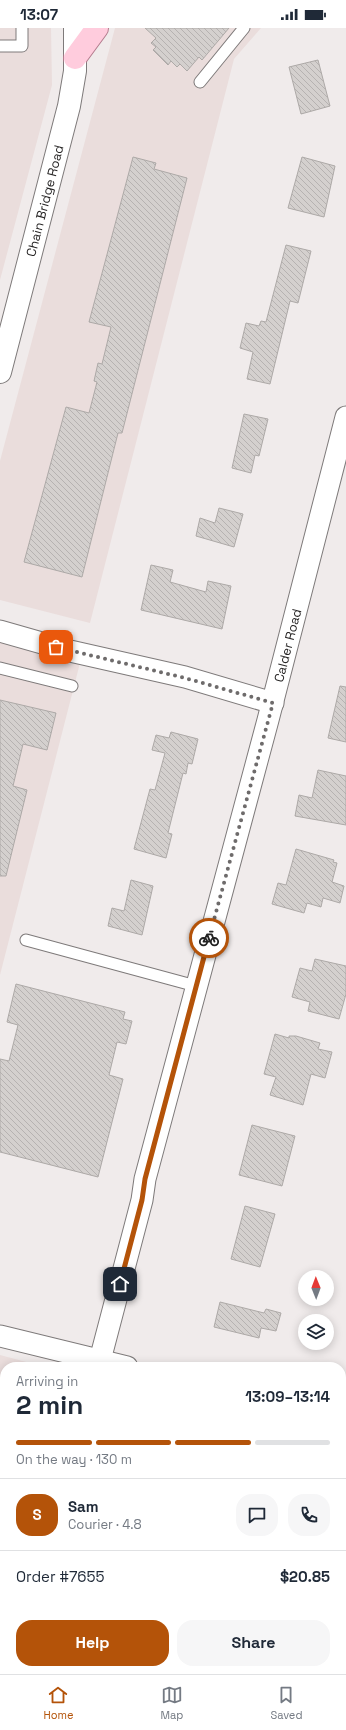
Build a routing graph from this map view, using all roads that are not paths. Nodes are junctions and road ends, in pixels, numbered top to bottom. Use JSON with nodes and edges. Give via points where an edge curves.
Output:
{"nodes":[{"id":1,"x":22,"y":28,"type":"edge"},
{"id":2,"x":76,"y":28,"type":"edge"},
{"id":3,"x":97,"y":28,"type":"edge"},
{"id":4,"x":244,"y":28,"type":"edge"},
{"id":5,"x":0,"y":46,"type":"edge"},
{"id":6,"x":75,"y":58,"type":"junction"},
{"id":7,"x":200,"y":82,"type":"dead end"},
{"id":8,"x":0,"y":372,"type":"edge"},
{"id":9,"x":346,"y":417,"type":"edge"},
{"id":10,"x":0,"y":631,"type":"edge"},
{"id":11,"x":0,"y":668,"type":"edge"},
{"id":12,"x":72,"y":686,"type":"dead end"},
{"id":13,"x":273,"y":703,"type":"junction"},
{"id":14,"x":26,"y":940,"type":"dead end"},
{"id":15,"x":196,"y":986,"type":"junction"},
{"id":16,"x":0,"y":1336,"type":"edge"},
{"id":17,"x":100,"y":1360,"type":"junction"},
{"id":18,"x":108,"y":1362,"type":"edge"}],
"edges":[{"from":1,"to":5,"type":"lane","via":[[22,46]]},
{"from":2,"to":6,"type":"street","name":"Chain Bridge Road"},
{"from":3,"to":6,"type":"main road"},
{"from":4,"to":7,"type":"lane"},
{"from":6,"to":8,"type":"street","name":"Chain Bridge Road","via":[[68,111]]},
{"from":9,"to":13,"type":"street","name":"Calder Road"},
{"from":10,"to":13,"type":"street"},
{"from":11,"to":12,"type":"lane"},
{"from":13,"to":15,"type":"street","name":"Calder Road"},
{"from":14,"to":15,"type":"lane"},
{"from":15,"to":17,"type":"street","name":"Calder Road"},
{"from":16,"to":17,"type":"street"},
{"from":17,"to":18,"type":"street"}]}
